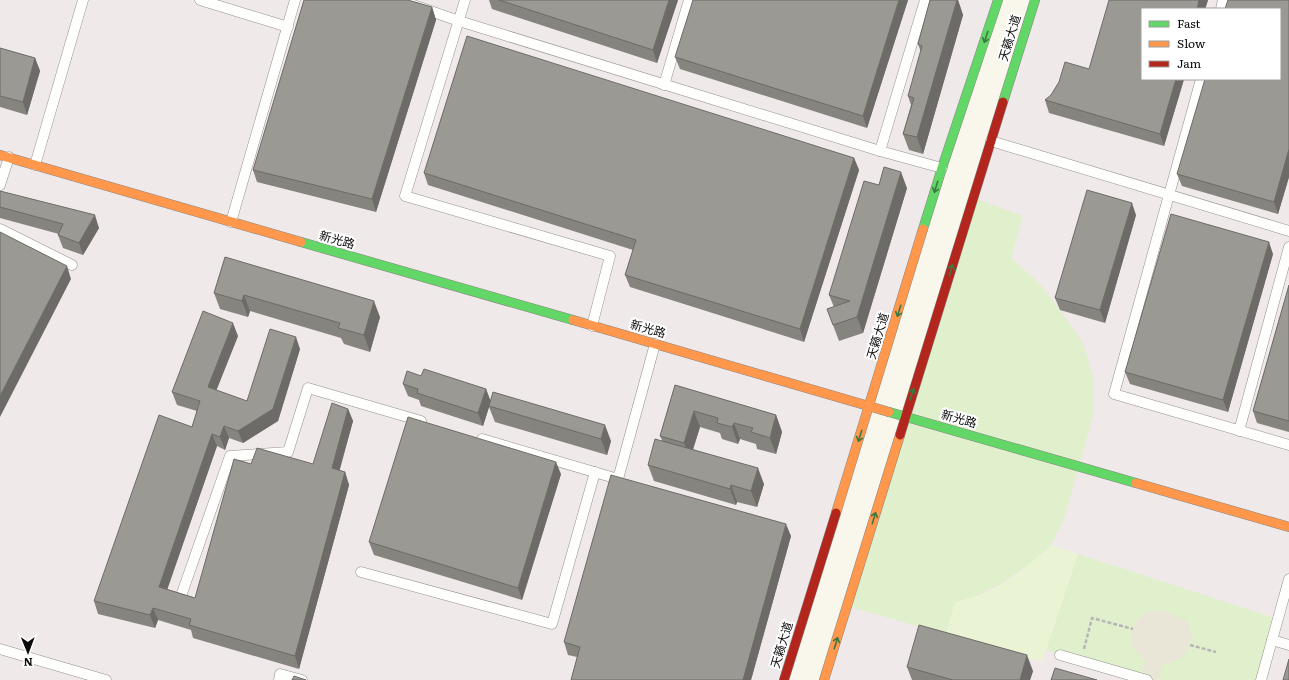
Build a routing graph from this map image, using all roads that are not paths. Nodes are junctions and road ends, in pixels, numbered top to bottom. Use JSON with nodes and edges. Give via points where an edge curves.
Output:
{"nodes":[{"id":1,"x":83,"y":0,"type":"edge"},
{"id":2,"x":200,"y":0,"type":"edge"},
{"id":3,"x":295,"y":0,"type":"edge"},
{"id":4,"x":400,"y":0,"type":"edge"},
{"id":5,"x":465,"y":0,"type":"edge"},
{"id":6,"x":689,"y":0,"type":"edge"},
{"id":7,"x":925,"y":0,"type":"edge"},
{"id":8,"x":998,"y":0,"type":"edge"},
{"id":9,"x":1035,"y":0,"type":"edge"},
{"id":10,"x":458,"y":21,"type":"junction"},
{"id":11,"x":288,"y":27,"type":"junction"},
{"id":12,"x":1201,"y":80,"type":"edge"},
{"id":13,"x":664,"y":84,"type":"junction"},
{"id":14,"x":991,"y":142,"type":"junction"},
{"id":15,"x":880,"y":151,"type":"junction"},
{"id":16,"x":5,"y":156,"type":"edge"},
{"id":17,"x":35,"y":164,"type":"junction"},
{"id":18,"x":942,"y":168,"type":"junction"},
{"id":19,"x":0,"y":185,"type":"edge"},
{"id":20,"x":1169,"y":195,"type":"junction"},
{"id":21,"x":231,"y":222,"type":"junction"},
{"id":22,"x":0,"y":229,"type":"edge"},
{"id":23,"x":1289,"y":231,"type":"edge"},
{"id":24,"x":1289,"y":247,"type":"edge"},
{"id":25,"x":72,"y":265,"type":"dead end"},
{"id":26,"x":592,"y":326,"type":"junction"},
{"id":27,"x":656,"y":344,"type":"junction"},
{"id":28,"x":870,"y":406,"type":"junction"},
{"id":29,"x":906,"y":416,"type":"junction"},
{"id":30,"x":428,"y":424,"type":"edge"},
{"id":31,"x":1239,"y":430,"type":"junction"},
{"id":32,"x":474,"y":437,"type":"edge"},
{"id":33,"x":1289,"y":445,"type":"edge"},
{"id":34,"x":595,"y":472,"type":"junction"},
{"id":35,"x":1289,"y":527,"type":"edge"},
{"id":36,"x":361,"y":572,"type":"dead end"},
{"id":37,"x":1289,"y":579,"type":"edge"},
{"id":38,"x":180,"y":599,"type":"edge"},
{"id":39,"x":1272,"y":640,"type":"junction"},
{"id":40,"x":1289,"y":645,"type":"edge"},
{"id":41,"x":0,"y":649,"type":"edge"},
{"id":42,"x":1060,"y":655,"type":"dead end"},
{"id":43,"x":106,"y":680,"type":"edge"},
{"id":44,"x":278,"y":680,"type":"edge"},
{"id":45,"x":302,"y":680,"type":"edge"},
{"id":46,"x":784,"y":680,"type":"edge"},
{"id":47,"x":824,"y":680,"type":"edge"},
{"id":48,"x":1147,"y":680,"type":"edge"},
{"id":49,"x":1261,"y":680,"type":"edge"}],
"edges":[{"from":1,"to":17,"type":"lane"},
{"from":2,"to":11,"type":"lane"},
{"from":3,"to":11,"type":"lane"},
{"from":4,"to":10,"type":"lane"},
{"from":5,"to":10,"type":"lane"},
{"from":6,"to":13,"type":"lane"},
{"from":7,"to":15,"type":"lane"},
{"from":8,"to":18,"type":"main road","name":"天籁大道","one_way":true},
{"from":9,"to":14,"type":"main road","name":"天籁大道"},
{"from":10,"to":13,"type":"lane"},
{"from":10,"to":26,"type":"lane","via":[[405,196],[610,256]]},
{"from":11,"to":21,"type":"lane"},
{"from":12,"to":20,"type":"lane"},
{"from":13,"to":15,"type":"lane"},
{"from":14,"to":20,"type":"lane"},
{"from":29,"to":14,"type":"main road","name":"天籁大道","one_way":true},
{"from":15,"to":18,"type":"lane"},
{"from":16,"to":17,"type":"main road","name":"新光路"},
{"from":16,"to":19,"type":"lane"},
{"from":17,"to":21,"type":"main road","name":"新光路"},
{"from":18,"to":28,"type":"main road","name":"天籁大道","one_way":true},
{"from":20,"to":23,"type":"lane"},
{"from":20,"to":31,"type":"lane","via":[[1114,394]]},
{"from":21,"to":26,"type":"main road","name":"新光路"},
{"from":22,"to":25,"type":"lane"},
{"from":24,"to":31,"type":"lane"},
{"from":26,"to":27,"type":"main road","name":"新光路"},
{"from":27,"to":28,"type":"main road","name":"新光路"},
{"from":27,"to":34,"type":"lane","via":[[622,480]]},
{"from":28,"to":29,"type":"main road","name":"新光路"},
{"from":28,"to":46,"type":"main road","name":"天籁大道","one_way":true},
{"from":29,"to":35,"type":"main road","name":"新光路"},
{"from":47,"to":29,"type":"main road","name":"天籁大道","one_way":true},
{"from":30,"to":38,"type":"lane","via":[[308,388],[288,452],[230,456]]},
{"from":31,"to":33,"type":"lane"},
{"from":32,"to":34,"type":"lane"},
{"from":34,"to":36,"type":"lane","via":[[552,624]]},
{"from":37,"to":39,"type":"lane"},
{"from":39,"to":40,"type":"lane"},
{"from":39,"to":49,"type":"lane"},
{"from":41,"to":43,"type":"lane"},
{"from":42,"to":48,"type":"lane"},
{"from":44,"to":45,"type":"lane","via":[[280,674]]}]}
